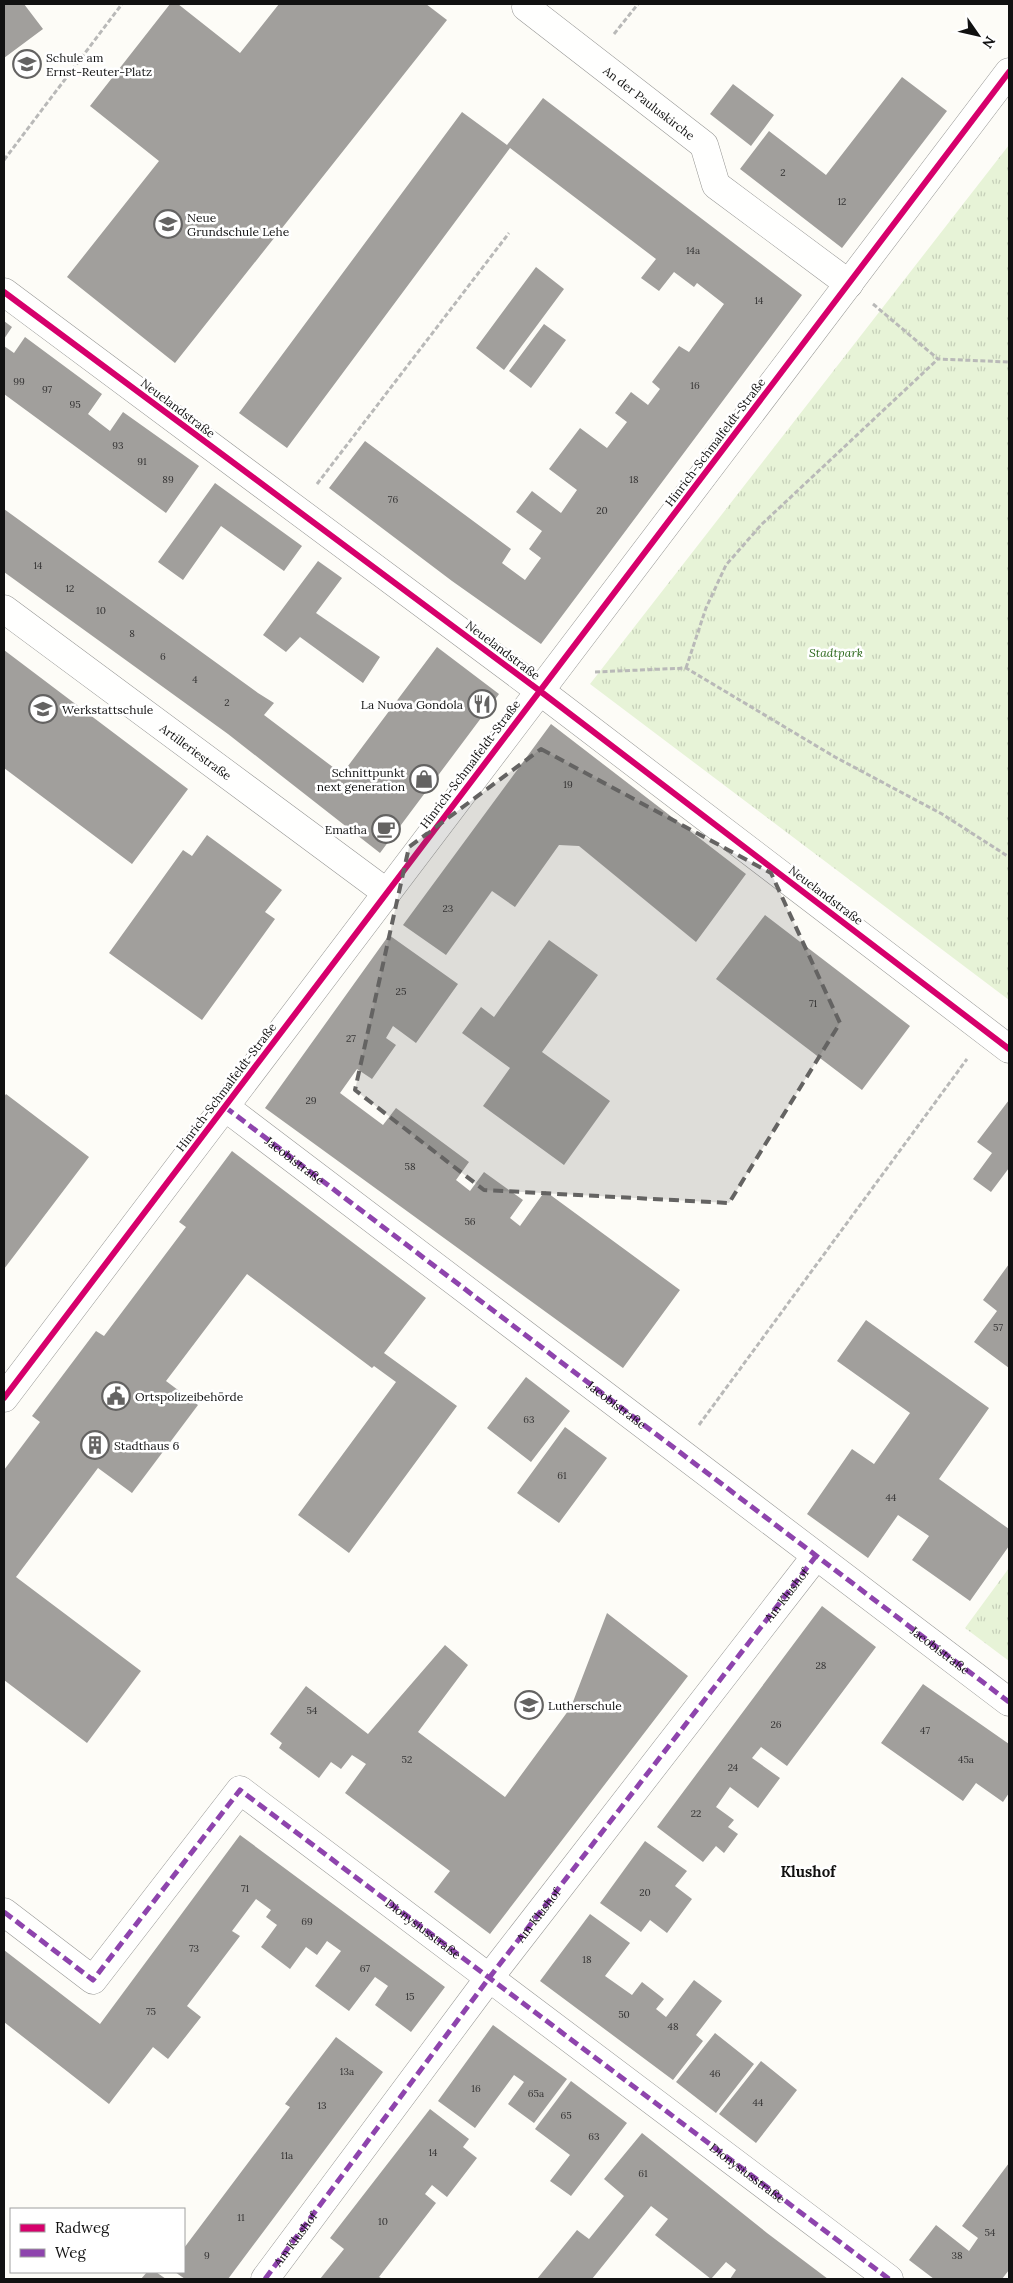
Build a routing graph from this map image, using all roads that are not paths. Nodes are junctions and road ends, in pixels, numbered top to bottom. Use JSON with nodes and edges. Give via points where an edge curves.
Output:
{"nodes":[{"id":1,"x":526,"y":7,"type":"dead end"},
{"id":2,"x":1009,"y":72,"type":"edge"},
{"id":3,"x":849,"y":284,"type":"junction"},
{"id":4,"x":4,"y":292,"type":"edge"},
{"id":5,"x":4,"y":609,"type":"edge"},
{"id":6,"x":547,"y":682,"type":"junction"},
{"id":7,"x":387,"y":893,"type":"junction"},
{"id":8,"x":1009,"y":1049,"type":"edge"},
{"id":9,"x":224,"y":1107,"type":"junction"},
{"id":10,"x":4,"y":1398,"type":"edge"},
{"id":11,"x":816,"y":1556,"type":"junction"},
{"id":12,"x":1009,"y":1702,"type":"edge"},
{"id":13,"x":4,"y":1912,"type":"edge"},
{"id":14,"x":489,"y":1978,"type":"junction"},
{"id":15,"x":265,"y":2279,"type":"edge"},
{"id":16,"x":889,"y":2279,"type":"edge"}],
"edges":[{"from":1,"to":3,"type":"street","name":"An der Pauluskirche","via":[[704,145],[716,185]]},
{"from":2,"to":3,"type":"street","name":"Hinrich-Schmalfeldt-Straße"},
{"from":3,"to":6,"type":"street","name":"Hinrich-Schmalfeldt-Straße"},
{"from":4,"to":6,"type":"street","name":"Neuelandstraße","via":[[297,510]]},
{"from":5,"to":7,"type":"street","name":"Artilleriestraße"},
{"from":6,"to":7,"type":"street","name":"Hinrich-Schmalfeldt-Straße"},
{"from":6,"to":8,"type":"street","name":"Neuelandstraße"},
{"from":7,"to":9,"type":"street","name":"Hinrich-Schmalfeldt-Straße"},
{"from":9,"to":10,"type":"street","name":"Hinrich-Schmalfeldt-Straße"},
{"from":9,"to":11,"type":"street","name":"Jacobistraße"},
{"from":11,"to":12,"type":"street","name":"Jacobistraße"},
{"from":11,"to":14,"type":"street","name":"Am Klushof"},
{"from":13,"to":14,"type":"street","name":"Dionysiusstraße","via":[[93,1980],[240,1790]]},
{"from":14,"to":15,"type":"street","name":"Am Klushof"},
{"from":14,"to":16,"type":"street","name":"Dionysiusstraße"}]}
